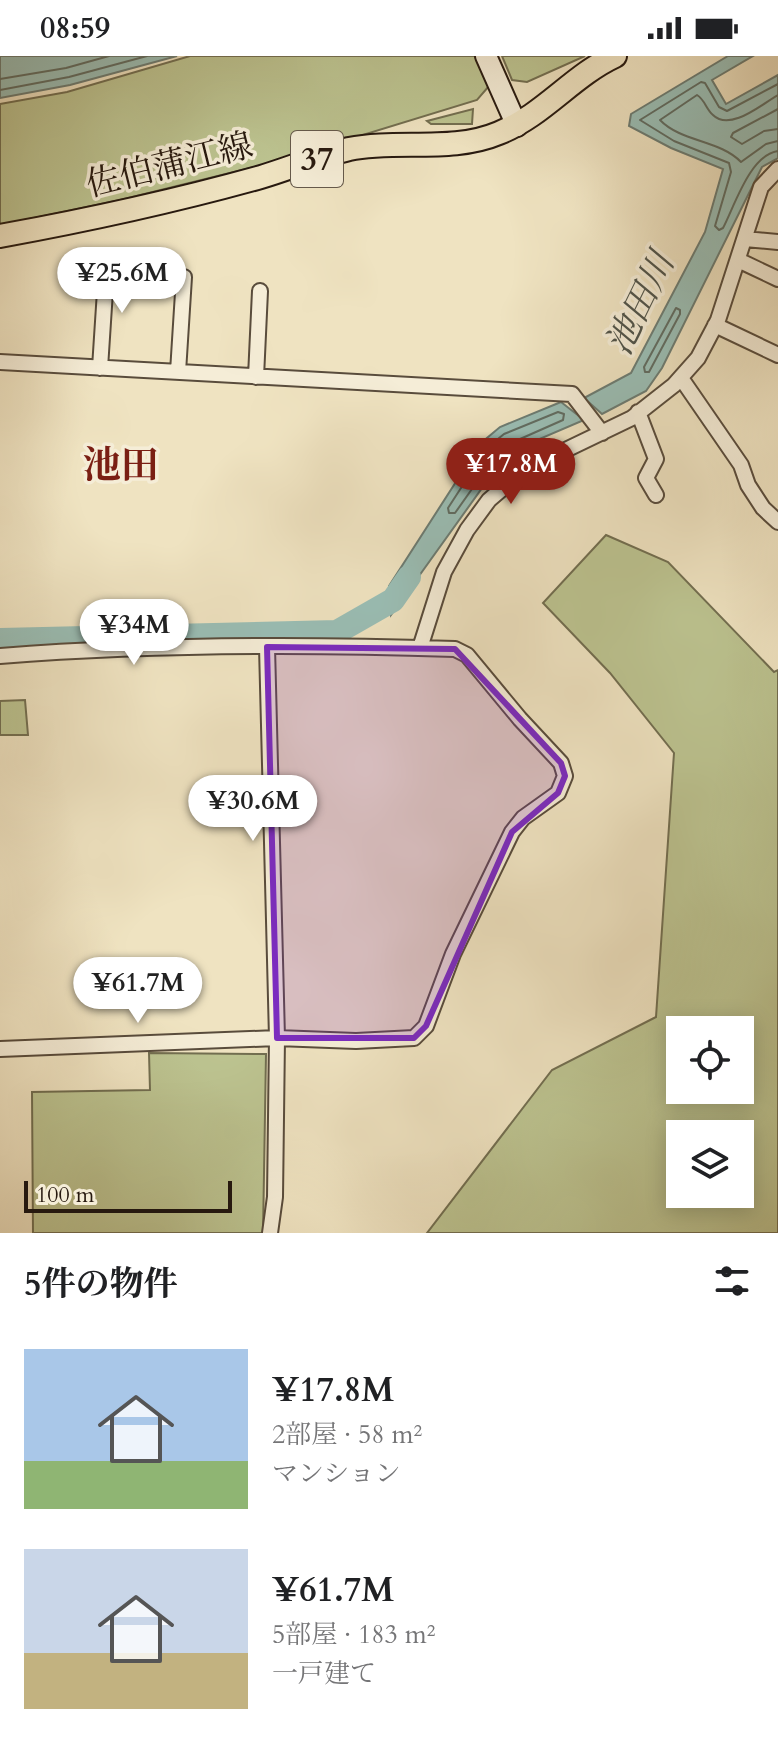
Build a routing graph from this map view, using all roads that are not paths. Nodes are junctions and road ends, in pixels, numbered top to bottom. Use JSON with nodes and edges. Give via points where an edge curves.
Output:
{"nodes":[{"id":1,"x":486,"y":56,"type":"edge"},
{"id":2,"x":604,"y":59,"type":"edge"},
{"id":3,"x":517,"y":126,"type":"junction"},
{"id":4,"x":778,"y":169,"type":"edge"},
{"id":5,"x":0,"y":236,"type":"edge"},
{"id":6,"x":745,"y":239,"type":"junction"},
{"id":7,"x":778,"y":242,"type":"edge"},
{"id":8,"x":107,"y":260,"type":"dead end"},
{"id":9,"x":738,"y":260,"type":"junction"},
{"id":10,"x":184,"y":277,"type":"dead end"},
{"id":11,"x":778,"y":279,"type":"edge"},
{"id":12,"x":260,"y":291,"type":"dead end"},
{"id":13,"x":715,"y":325,"type":"junction"},
{"id":14,"x":778,"y":355,"type":"edge"},
{"id":15,"x":0,"y":362,"type":"edge"},
{"id":16,"x":100,"y":368,"type":"junction"},
{"id":17,"x":178,"y":372,"type":"junction"},
{"id":18,"x":256,"y":377,"type":"junction"},
{"id":19,"x":681,"y":378,"type":"junction"},
{"id":20,"x":638,"y":412,"type":"junction"},
{"id":21,"x":602,"y":433,"type":"junction"},
{"id":22,"x":656,"y":495,"type":"dead end"},
{"id":23,"x":778,"y":522,"type":"edge"},
{"id":24,"x":267,"y":647,"type":"junction"},
{"id":25,"x":420,"y":648,"type":"junction"},
{"id":26,"x":0,"y":656,"type":"edge"},
{"id":27,"x":277,"y":1038,"type":"junction"},
{"id":28,"x":0,"y":1049,"type":"edge"},
{"id":29,"x":270,"y":1233,"type":"edge"}],
"edges":[{"from":1,"to":3,"type":"street"},
{"from":2,"to":3,"type":"main road","name":"佐伯蒲江線","number":"37"},
{"from":3,"to":5,"type":"main road","name":"佐伯蒲江線","number":"37","via":[[462,142],[345,150],[135,209]]},
{"from":4,"to":6,"type":"street","via":[[761,187]]},
{"from":6,"to":7,"type":"street"},
{"from":6,"to":9,"type":"street"},
{"from":8,"to":16,"type":"street"},
{"from":9,"to":11,"type":"street"},
{"from":9,"to":13,"type":"street"},
{"from":10,"to":17,"type":"street"},
{"from":12,"to":18,"type":"street"},
{"from":13,"to":14,"type":"street"},
{"from":13,"to":19,"type":"street"},
{"from":15,"to":16,"type":"street"},
{"from":16,"to":17,"type":"street"},
{"from":17,"to":18,"type":"street"},
{"from":18,"to":21,"type":"street","via":[[572,394]]},
{"from":19,"to":20,"type":"street"},
{"from":19,"to":23,"type":"street","via":[[741,465],[763,508]]},
{"from":20,"to":21,"type":"street"},
{"from":20,"to":22,"type":"street","via":[[656,459],[646,478]]},
{"from":21,"to":25,"type":"street","via":[[524,470],[489,500],[444,572]]},
{"from":24,"to":25,"type":"street"},
{"from":24,"to":26,"type":"street"},
{"from":24,"to":27,"type":"street"},
{"from":25,"to":27,"type":"street","via":[[455,649],[467,655],[561,763],[565,776],[558,793],[512,832],[453,954],[426,1026],[414,1038]]},
{"from":27,"to":28,"type":"street"},
{"from":27,"to":29,"type":"street"}]}
